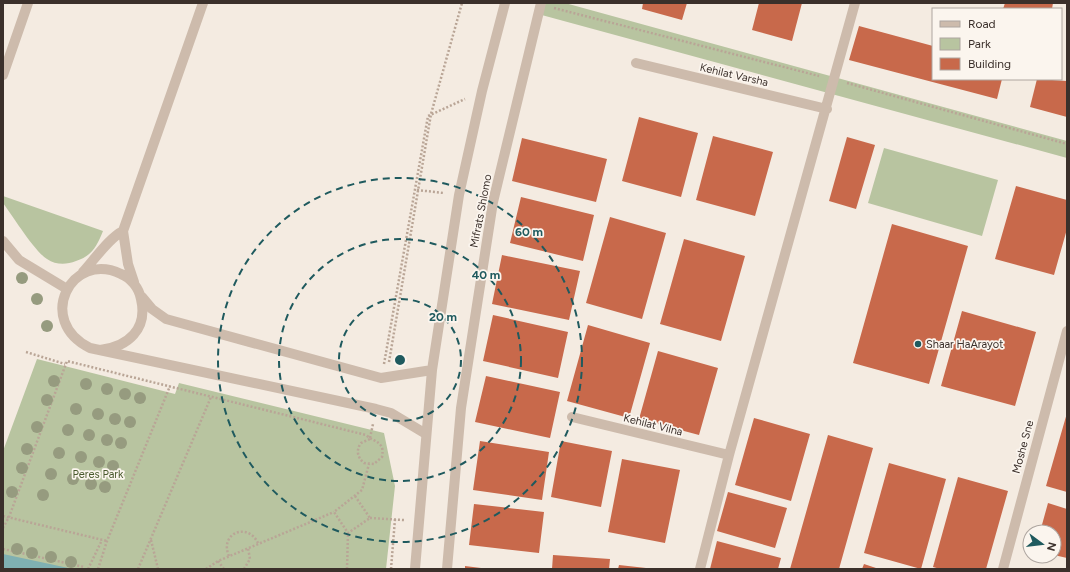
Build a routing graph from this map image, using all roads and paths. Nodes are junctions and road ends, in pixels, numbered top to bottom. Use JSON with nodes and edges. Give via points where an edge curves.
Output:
{"nodes":[{"id":1,"x":28,"y":3,"type":"edge"},
{"id":2,"x":203,"y":3,"type":"edge"},
{"id":3,"x":462,"y":3,"type":"edge"},
{"id":4,"x":505,"y":3,"type":"edge"},
{"id":5,"x":855,"y":3,"type":"edge"},
{"id":6,"x":541,"y":4,"type":"edge"},
{"id":7,"x":636,"y":64,"type":"dead end"},
{"id":8,"x":3,"y":75,"type":"edge"},
{"id":9,"x":834,"y":80,"type":"junction"},
{"id":10,"x":482,"y":91,"type":"junction"},
{"id":11,"x":826,"y":109,"type":"junction"},
{"id":12,"x":432,"y":114,"type":"junction"},
{"id":13,"x":1067,"y":144,"type":"edge"},
{"id":14,"x":415,"y":190,"type":"junction"},
{"id":15,"x":419,"y":190,"type":"junction"},
{"id":16,"x":459,"y":195,"type":"junction"},
{"id":17,"x":123,"y":231,"type":"junction"},
{"id":18,"x":3,"y":241,"type":"edge"},
{"id":19,"x":78,"y":277,"type":"junction"},
{"id":20,"x":135,"y":284,"type":"junction"},
{"id":21,"x":67,"y":289,"type":"junction"},
{"id":22,"x":140,"y":295,"type":"junction"},
{"id":23,"x":1067,"y":331,"type":"edge"},
{"id":24,"x":100,"y":350,"type":"junction"},
{"id":25,"x":26,"y":352,"type":"dead end"},
{"id":26,"x":65,"y":364,"type":"junction"},
{"id":27,"x":432,"y":370,"type":"junction"},
{"id":28,"x":381,"y":378,"type":"junction"},
{"id":29,"x":170,"y":386,"type":"junction"},
{"id":30,"x":211,"y":397,"type":"junction"},
{"id":31,"x":572,"y":417,"type":"dead end"},
{"id":32,"x":426,"y":434,"type":"junction"},
{"id":33,"x":370,"y":439,"type":"junction"},
{"id":34,"x":729,"y":455,"type":"junction"},
{"id":35,"x":369,"y":464,"type":"junction"},
{"id":36,"x":355,"y":496,"type":"junction"},
{"id":37,"x":334,"y":512,"type":"junction"},
{"id":38,"x":3,"y":516,"type":"edge"},
{"id":39,"x":9,"y":517,"type":"junction"},
{"id":40,"x":370,"y":518,"type":"junction"},
{"id":41,"x":395,"y":519,"type":"junction"},
{"id":42,"x":418,"y":520,"type":"junction"},
{"id":43,"x":3,"y":528,"type":"edge"},
{"id":44,"x":348,"y":533,"type":"junction"},
{"id":45,"x":151,"y":539,"type":"junction"},
{"id":46,"x":102,"y":540,"type":"junction"},
{"id":47,"x":107,"y":541,"type":"junction"},
{"id":48,"x":258,"y":544,"type":"junction"},
{"id":49,"x":248,"y":548,"type":"junction"},
{"id":50,"x":3,"y":549,"type":"edge"},
{"id":51,"x":229,"y":556,"type":"junction"},
{"id":52,"x":218,"y":561,"type":"junction"},
{"id":53,"x":84,"y":569,"type":"edge"},
{"id":54,"x":88,"y":569,"type":"edge"},
{"id":55,"x":98,"y":569,"type":"edge"},
{"id":56,"x":138,"y":569,"type":"edge"},
{"id":57,"x":158,"y":569,"type":"edge"},
{"id":58,"x":206,"y":569,"type":"edge"},
{"id":59,"x":224,"y":569,"type":"edge"},
{"id":60,"x":244,"y":569,"type":"edge"},
{"id":61,"x":347,"y":569,"type":"edge"},
{"id":62,"x":391,"y":569,"type":"edge"},
{"id":63,"x":415,"y":569,"type":"edge"},
{"id":64,"x":448,"y":569,"type":"edge"},
{"id":65,"x":700,"y":569,"type":"edge"},
{"id":66,"x":1003,"y":569,"type":"edge"}],
"edges":[{"from":1,"to":8,"type":"street"},
{"from":2,"to":17,"type":"street"},
{"from":3,"to":12,"type":"path"},
{"from":4,"to":10,"type":"street","name":"Mifrats Shlomo"},
{"from":5,"to":9,"type":"street"},
{"from":6,"to":9,"type":"path"},
{"from":6,"to":64,"type":"street","name":"Mifrats Shlomo","via":[[493,202],[461,408]]},
{"from":7,"to":11,"type":"street","name":"Kehilat Varsha"},
{"from":9,"to":11,"type":"street"},
{"from":9,"to":13,"type":"path"},
{"from":10,"to":12,"type":"path"},
{"from":10,"to":16,"type":"street","name":"Mifrats Shlomo"},
{"from":11,"to":34,"type":"street"},
{"from":12,"to":14,"type":"path","via":[[428,116]]},
{"from":12,"to":15,"type":"path"},
{"from":14,"to":15,"type":"path"},
{"from":14,"to":28,"type":"path"},
{"from":15,"to":16,"type":"path"},
{"from":15,"to":28,"type":"path","via":[[388,368]]},
{"from":16,"to":27,"type":"street","name":"Mifrats Shlomo"},
{"from":17,"to":19,"type":"street","via":[[113,237]]},
{"from":17,"to":20,"type":"street","via":[[128,264]]},
{"from":18,"to":21,"type":"street","via":[[19,260]]},
{"from":19,"to":20,"type":"street","via":[[102,268],[114,270]]},
{"from":19,"to":21,"type":"street"},
{"from":20,"to":22,"type":"street"},
{"from":21,"to":24,"type":"street","via":[[62,309],[67,328],[81,343]]},
{"from":22,"to":24,"type":"street","via":[[143,306],[142,318],[131,338],[122,345]]},
{"from":22,"to":28,"type":"street","via":[[152,309],[166,319]]},
{"from":23,"to":66,"type":"street","name":"Moshe Sne"},
{"from":24,"to":32,"type":"street","via":[[376,408],[391,412]]},
{"from":25,"to":26,"type":"path"},
{"from":26,"to":29,"type":"path","via":[[67,361]]},
{"from":26,"to":39,"type":"path"},
{"from":27,"to":28,"type":"street"},
{"from":27,"to":32,"type":"street","name":"Mifrats Shlomo"},
{"from":29,"to":30,"type":"path"},
{"from":29,"to":47,"type":"path"},
{"from":30,"to":33,"type":"path","via":[[366,435]]},
{"from":30,"to":45,"type":"path"},
{"from":31,"to":34,"type":"street","name":"Kehilat Vilna"},
{"from":32,"to":42,"type":"street","name":"Mifrats Shlomo"},
{"from":33,"to":35,"type":"path","via":[[361,442],[357,451],[360,460]]},
{"from":33,"to":35,"type":"path","via":[[380,442],[383,452],[379,462]]},
{"from":34,"to":65,"type":"street"},
{"from":35,"to":36,"type":"path","via":[[362,490]]},
{"from":36,"to":37,"type":"path"},
{"from":36,"to":40,"type":"path"},
{"from":37,"to":44,"type":"path"},
{"from":37,"to":48,"type":"path"},
{"from":38,"to":39,"type":"path"},
{"from":39,"to":43,"type":"path"},
{"from":39,"to":46,"type":"path"},
{"from":40,"to":41,"type":"path"},
{"from":40,"to":44,"type":"path"},
{"from":41,"to":42,"type":"path"},
{"from":41,"to":62,"type":"path"},
{"from":42,"to":63,"type":"street","name":"Mifrats Shlomo"},
{"from":44,"to":61,"type":"path"},
{"from":45,"to":56,"type":"path"},
{"from":45,"to":57,"type":"path"},
{"from":46,"to":47,"type":"path"},
{"from":46,"to":54,"type":"path"},
{"from":47,"to":55,"type":"path"},
{"from":48,"to":49,"type":"path"},
{"from":48,"to":51,"type":"path","via":[[252,534],[236,532],[226,545]]},
{"from":49,"to":51,"type":"path"},
{"from":49,"to":60,"type":"path","via":[[250,559]]},
{"from":50,"to":53,"type":"path"},
{"from":51,"to":52,"type":"path"},
{"from":52,"to":58,"type":"path"},
{"from":52,"to":59,"type":"path"}]}
